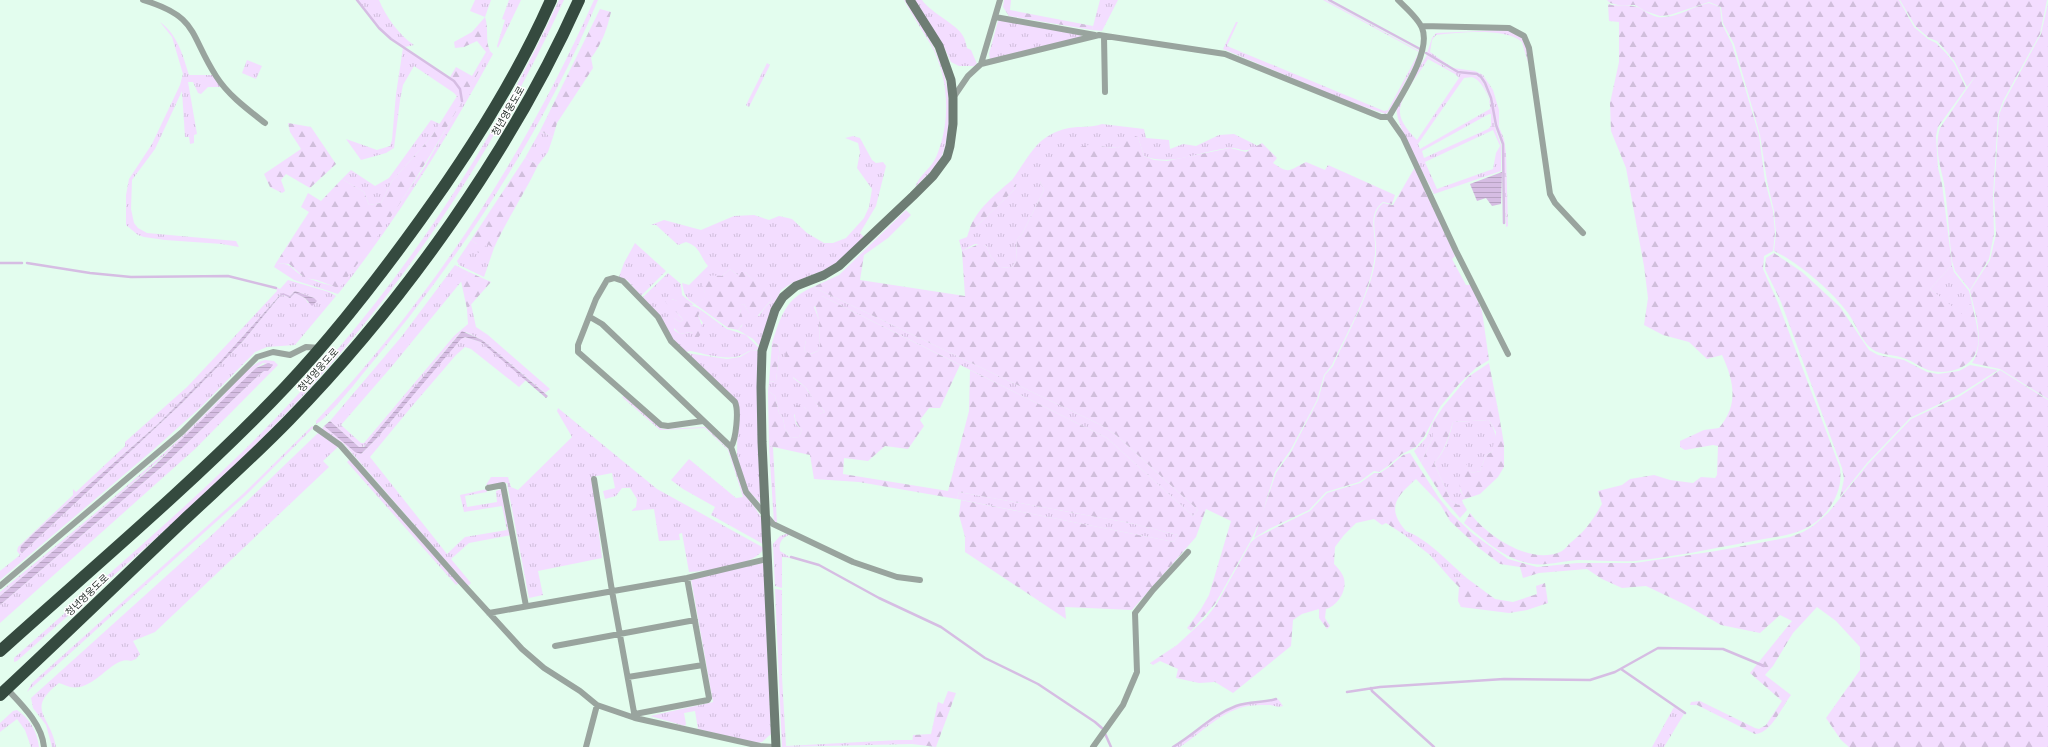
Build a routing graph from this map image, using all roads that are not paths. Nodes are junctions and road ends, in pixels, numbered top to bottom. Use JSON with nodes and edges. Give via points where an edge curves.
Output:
{"nodes":[{"id":1,"x":143,"y":0,"type":"edge"},
{"id":2,"x":551,"y":0,"type":"edge"},
{"id":3,"x":579,"y":0,"type":"edge"},
{"id":4,"x":910,"y":0,"type":"edge"},
{"id":5,"x":1000,"y":0,"type":"edge"},
{"id":6,"x":1398,"y":0,"type":"edge"},
{"id":7,"x":995,"y":17,"type":"junction"},
{"id":8,"x":1422,"y":26,"type":"junction"},
{"id":9,"x":1102,"y":36,"type":"junction"},
{"id":10,"x":982,"y":64,"type":"junction"},
{"id":11,"x":1105,"y":92,"type":"dead end"},
{"id":12,"x":953,"y":98,"type":"junction"},
{"id":13,"x":1389,"y":117,"type":"junction"},
{"id":14,"x":265,"y":123,"type":"dead end"},
{"id":15,"x":1583,"y":233,"type":"dead end"},
{"id":16,"x":590,"y":318,"type":"junction"},
{"id":17,"x":321,"y":348,"type":"junction"},
{"id":18,"x":1508,"y":354,"type":"dead end"},
{"id":19,"x":703,"y":421,"type":"junction"},
{"id":20,"x":316,"y":428,"type":"dead end"},
{"id":21,"x":731,"y":447,"type":"junction"},
{"id":22,"x":594,"y":479,"type":"dead end"},
{"id":23,"x":488,"y":488,"type":"dead end"},
{"id":24,"x":766,"y":518,"type":"junction"},
{"id":25,"x":1188,"y":552,"type":"dead end"},
{"id":26,"x":767,"y":559,"type":"junction"},
{"id":27,"x":687,"y":578,"type":"junction"},
{"id":28,"x":920,"y":580,"type":"dead end"},
{"id":29,"x":0,"y":586,"type":"edge"},
{"id":30,"x":612,"y":591,"type":"junction"},
{"id":31,"x":526,"y":606,"type":"junction"},
{"id":32,"x":489,"y":613,"type":"junction"},
{"id":33,"x":695,"y":620,"type":"junction"},
{"id":34,"x":620,"y":634,"type":"junction"},
{"id":35,"x":556,"y":646,"type":"dead end"},
{"id":36,"x":0,"y":651,"type":"edge"},
{"id":37,"x":703,"y":665,"type":"junction"},
{"id":38,"x":628,"y":677,"type":"junction"},
{"id":39,"x":3,"y":692,"type":"edge"},
{"id":40,"x":597,"y":706,"type":"junction"},
{"id":41,"x":635,"y":716,"type":"junction"},
{"id":42,"x":44,"y":747,"type":"edge"},
{"id":43,"x":586,"y":747,"type":"edge"},
{"id":44,"x":775,"y":747,"type":"edge"},
{"id":45,"x":1092,"y":747,"type":"edge"}],
"edges":[{"from":1,"to":14,"type":"street","via":[[168,9],[186,22],[220,82],[238,102]]},
{"from":2,"to":17,"type":"highway","name":"청년영웅도로","via":[[487,121],[445,186],[365,295]]},
{"from":3,"to":39,"type":"highway","name":"청년영웅도로","via":[[505,141],[466,200],[385,310],[289,420]]},
{"from":4,"to":12,"type":"street","via":[[941,52]]},
{"from":5,"to":7,"type":"street"},
{"from":6,"to":8,"type":"street"},
{"from":7,"to":9,"type":"street"},
{"from":7,"to":10,"type":"street"},
{"from":8,"to":13,"type":"street","via":[[1423,50]]},
{"from":8,"to":15,"type":"street","via":[[1509,28],[1524,36],[1529,48],[1550,194]]},
{"from":9,"to":10,"type":"street"},
{"from":9,"to":11,"type":"street"},
{"from":9,"to":13,"type":"street","via":[[1225,54],[1381,117]]},
{"from":10,"to":12,"type":"street","via":[[968,76]]},
{"from":12,"to":24,"type":"street","via":[[950,146],[947,157],[933,176],[832,271],[796,286],[783,297],[774,310],[765,338],[761,363]]},
{"from":13,"to":18,"type":"street","via":[[1403,137]]},
{"from":16,"to":19,"type":"street","via":[[602,324]]},
{"from":16,"to":19,"type":"street","via":[[577,347],[580,355],[661,425]]},
{"from":16,"to":21,"type":"street","via":[[604,282],[614,278],[623,281],[658,317],[671,341],[735,402],[737,409],[734,442]]},
{"from":17,"to":29,"type":"street","via":[[306,347],[290,355],[273,352],[257,357],[182,432]]},
{"from":17,"to":36,"type":"highway","name":"청년영웅도로","via":[[222,450]]},
{"from":19,"to":21,"type":"street"},
{"from":20,"to":32,"type":"street","via":[[340,445]]},
{"from":21,"to":24,"type":"street","via":[[746,492]]},
{"from":22,"to":30,"type":"street"},
{"from":23,"to":31,"type":"street","via":[[503,485]]},
{"from":24,"to":26,"type":"street"},
{"from":24,"to":28,"type":"street","via":[[782,529],[853,562],[897,577]]},
{"from":25,"to":45,"type":"street","via":[[1135,613],[1138,672],[1123,705],[1108,729]]},
{"from":26,"to":27,"type":"street"},
{"from":26,"to":44,"type":"street"},
{"from":27,"to":30,"type":"street"},
{"from":27,"to":33,"type":"street"},
{"from":30,"to":31,"type":"street"},
{"from":30,"to":34,"type":"street"},
{"from":31,"to":32,"type":"street"},
{"from":32,"to":40,"type":"street","via":[[535,662],[580,691]]},
{"from":33,"to":34,"type":"street"},
{"from":33,"to":37,"type":"street"},
{"from":34,"to":35,"type":"street"},
{"from":34,"to":38,"type":"street"},
{"from":37,"to":38,"type":"street"},
{"from":37,"to":41,"type":"street","via":[[708,700]]},
{"from":38,"to":41,"type":"street"},
{"from":39,"to":42,"type":"street","via":[[33,720]]},
{"from":40,"to":41,"type":"street"},
{"from":40,"to":43,"type":"street"},
{"from":41,"to":44,"type":"street","via":[[760,746]]}]}
